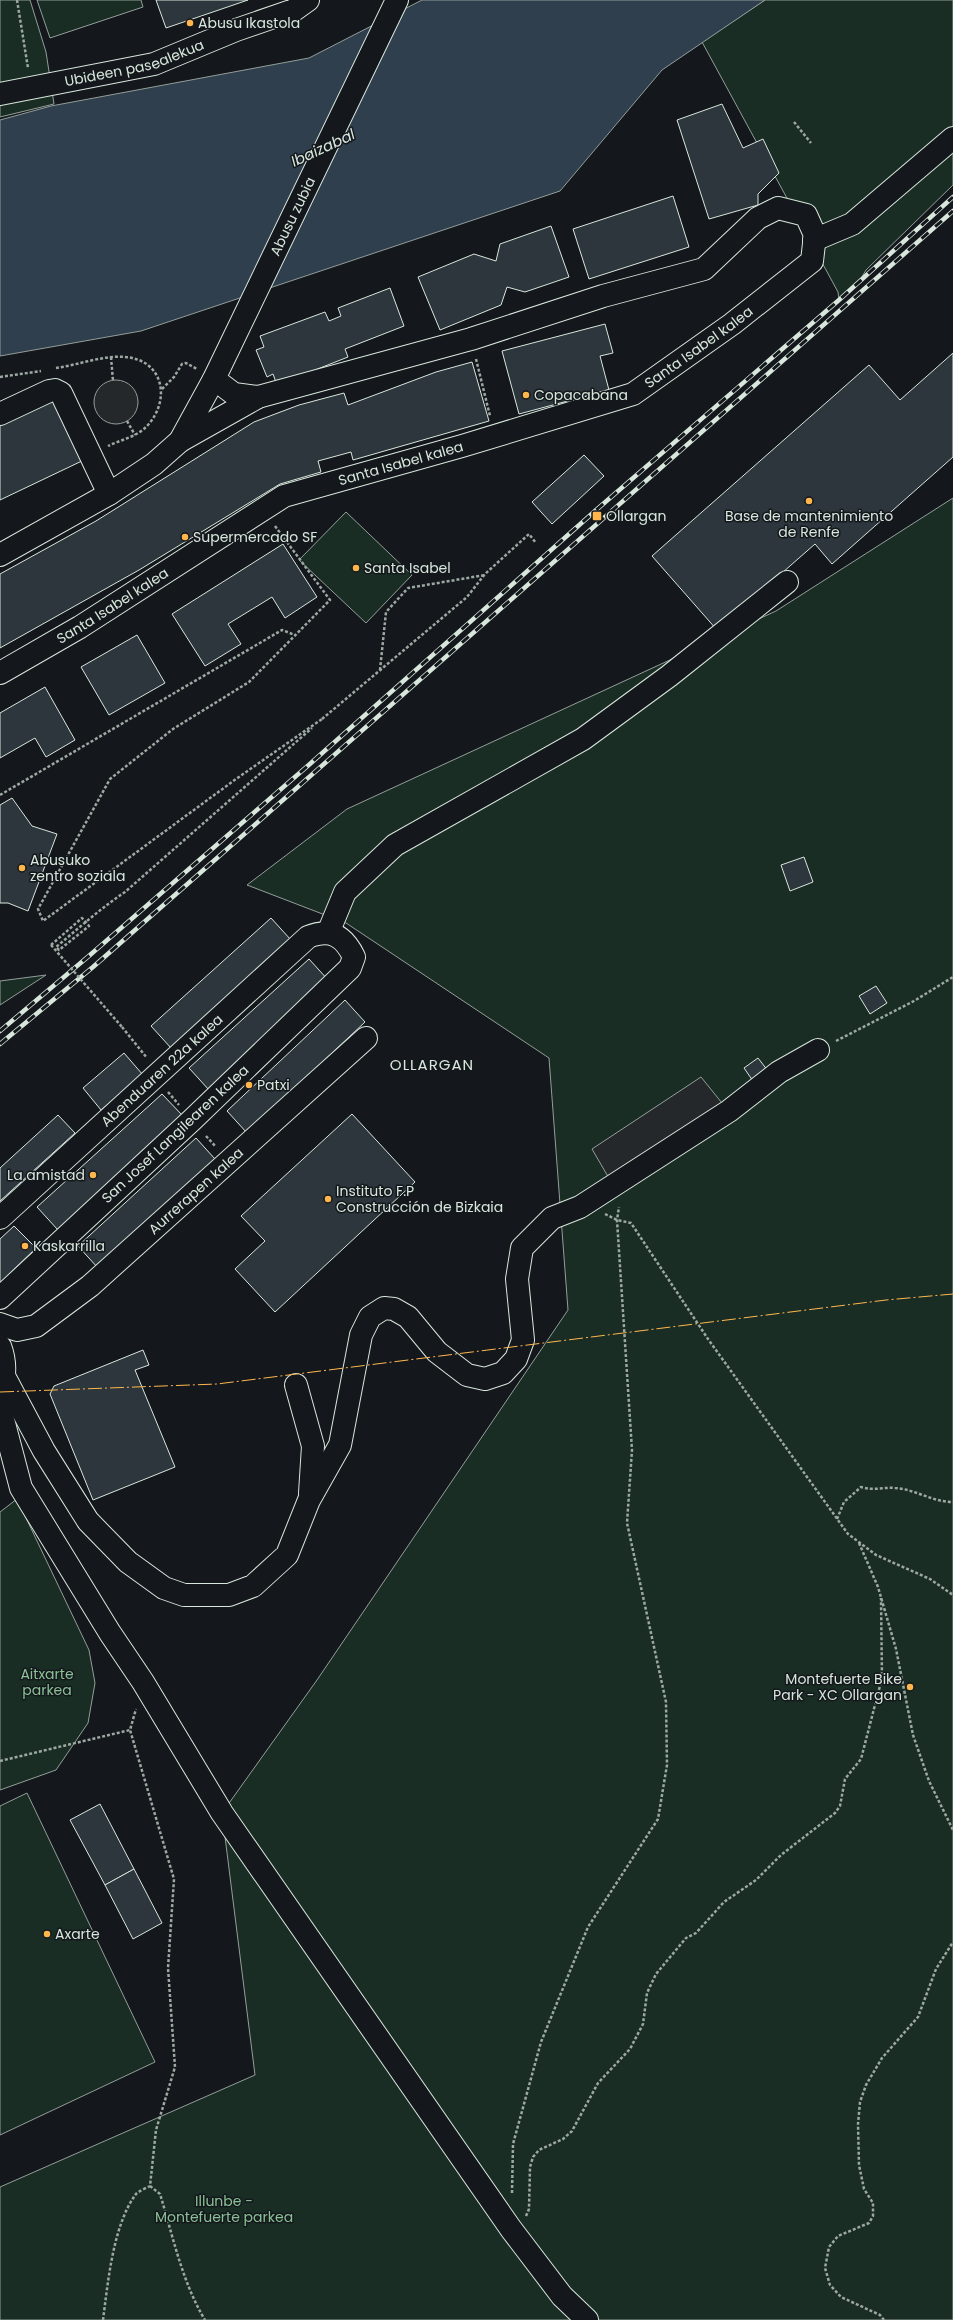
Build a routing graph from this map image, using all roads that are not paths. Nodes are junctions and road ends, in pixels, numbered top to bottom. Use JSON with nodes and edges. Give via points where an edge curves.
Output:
{"nodes":[{"id":1,"x":308,"y":0,"type":"edge"},
{"id":2,"x":397,"y":0,"type":"edge"},
{"id":3,"x":0,"y":94,"type":"edge"},
{"id":4,"x":953,"y":138,"type":"edge"},
{"id":5,"x":814,"y":240,"type":"junction"},
{"id":6,"x":216,"y":373,"type":"junction"},
{"id":7,"x":258,"y":397,"type":"junction"},
{"id":8,"x":0,"y":414,"type":"edge"},
{"id":9,"x":180,"y":440,"type":"junction"},
{"id":10,"x":109,"y":494,"type":"junction"},
{"id":11,"x":0,"y":555,"type":"edge"},
{"id":12,"x":786,"y":582,"type":"dead end"},
{"id":13,"x":0,"y":673,"type":"edge"},
{"id":14,"x":328,"y":933,"type":"junction"},
{"id":15,"x":366,"y":1038,"type":"dead end"},
{"id":16,"x":818,"y":1050,"type":"road end"},
{"id":17,"x":0,"y":1218,"type":"edge"},
{"id":18,"x":0,"y":1298,"type":"edge"},
{"id":19,"x":9,"y":1327,"type":"edge"},
{"id":20,"x":0,"y":1346,"type":"edge"},
{"id":21,"x":296,"y":1385,"type":"dead end"},
{"id":22,"x":2,"y":1386,"type":"edge"},
{"id":23,"x":0,"y":1408,"type":"edge"},
{"id":24,"x":309,"y":1500,"type":"junction"},
{"id":25,"x":587,"y":2320,"type":"edge"}],
"edges":[{"from":1,"to":3,"type":"street","name":"Ubideen pasealekua","via":[[294,10],[236,30],[154,64]]},
{"from":2,"to":6,"type":"street","name":"Abusu zubia"},
{"from":4,"to":5,"type":"street","via":[[852,224]]},
{"from":5,"to":7,"type":"street","name":"Santa Isabel kalea","via":[[815,235],[806,215],[778,208],[758,218],[704,269],[603,296],[471,339]]},
{"from":5,"to":13,"type":"street","name":"Santa Isabel kalea","via":[[812,261],[732,324],[633,394],[284,496],[80,627]]},
{"from":6,"to":7,"type":"street","via":[[234,394]]},
{"from":6,"to":9,"type":"street","name":"Abusu zubia","via":[[199,409]]},
{"from":7,"to":9,"type":"street"},
{"from":8,"to":10,"type":"street","via":[[54,390],[61,393]]},
{"from":9,"to":10,"type":"street","via":[[154,464]]},
{"from":10,"to":11,"type":"street"},
{"from":12,"to":14,"type":"street","via":[[669,676],[582,740],[395,845],[345,892]]},
{"from":14,"to":17,"type":"street","name":"Abenduaren 22a kalea","via":[[319,932],[308,937]]},
{"from":14,"to":18,"type":"street","name":"San Josef Langilearen kalea","via":[[342,938],[349,947],[354,957],[350,968],[192,1120]]},
{"from":15,"to":19,"type":"street","name":"Aurrerapen kalea","via":[[90,1286],[36,1326]]},
{"from":16,"to":24,"type":"street","via":[[779,1072],[729,1111],[580,1207],[552,1218],[522,1248],[516,1279],[523,1340],[516,1359],[503,1373],[484,1379],[467,1375],[437,1352],[408,1317],[394,1309],[384,1308],[370,1317],[361,1335],[340,1445]]},
{"from":20,"to":22,"type":"street","via":[[4,1358]]},
{"from":21,"to":24,"type":"street","via":[[313,1446]]},
{"from":22,"to":24,"type":"street","via":[[88,1522],[128,1562],[171,1590],[184,1595],[229,1595],[253,1586],[287,1555]]},
{"from":23,"to":25,"type":"street","via":[[21,1488],[222,1813],[511,2229],[562,2296]]}]}
